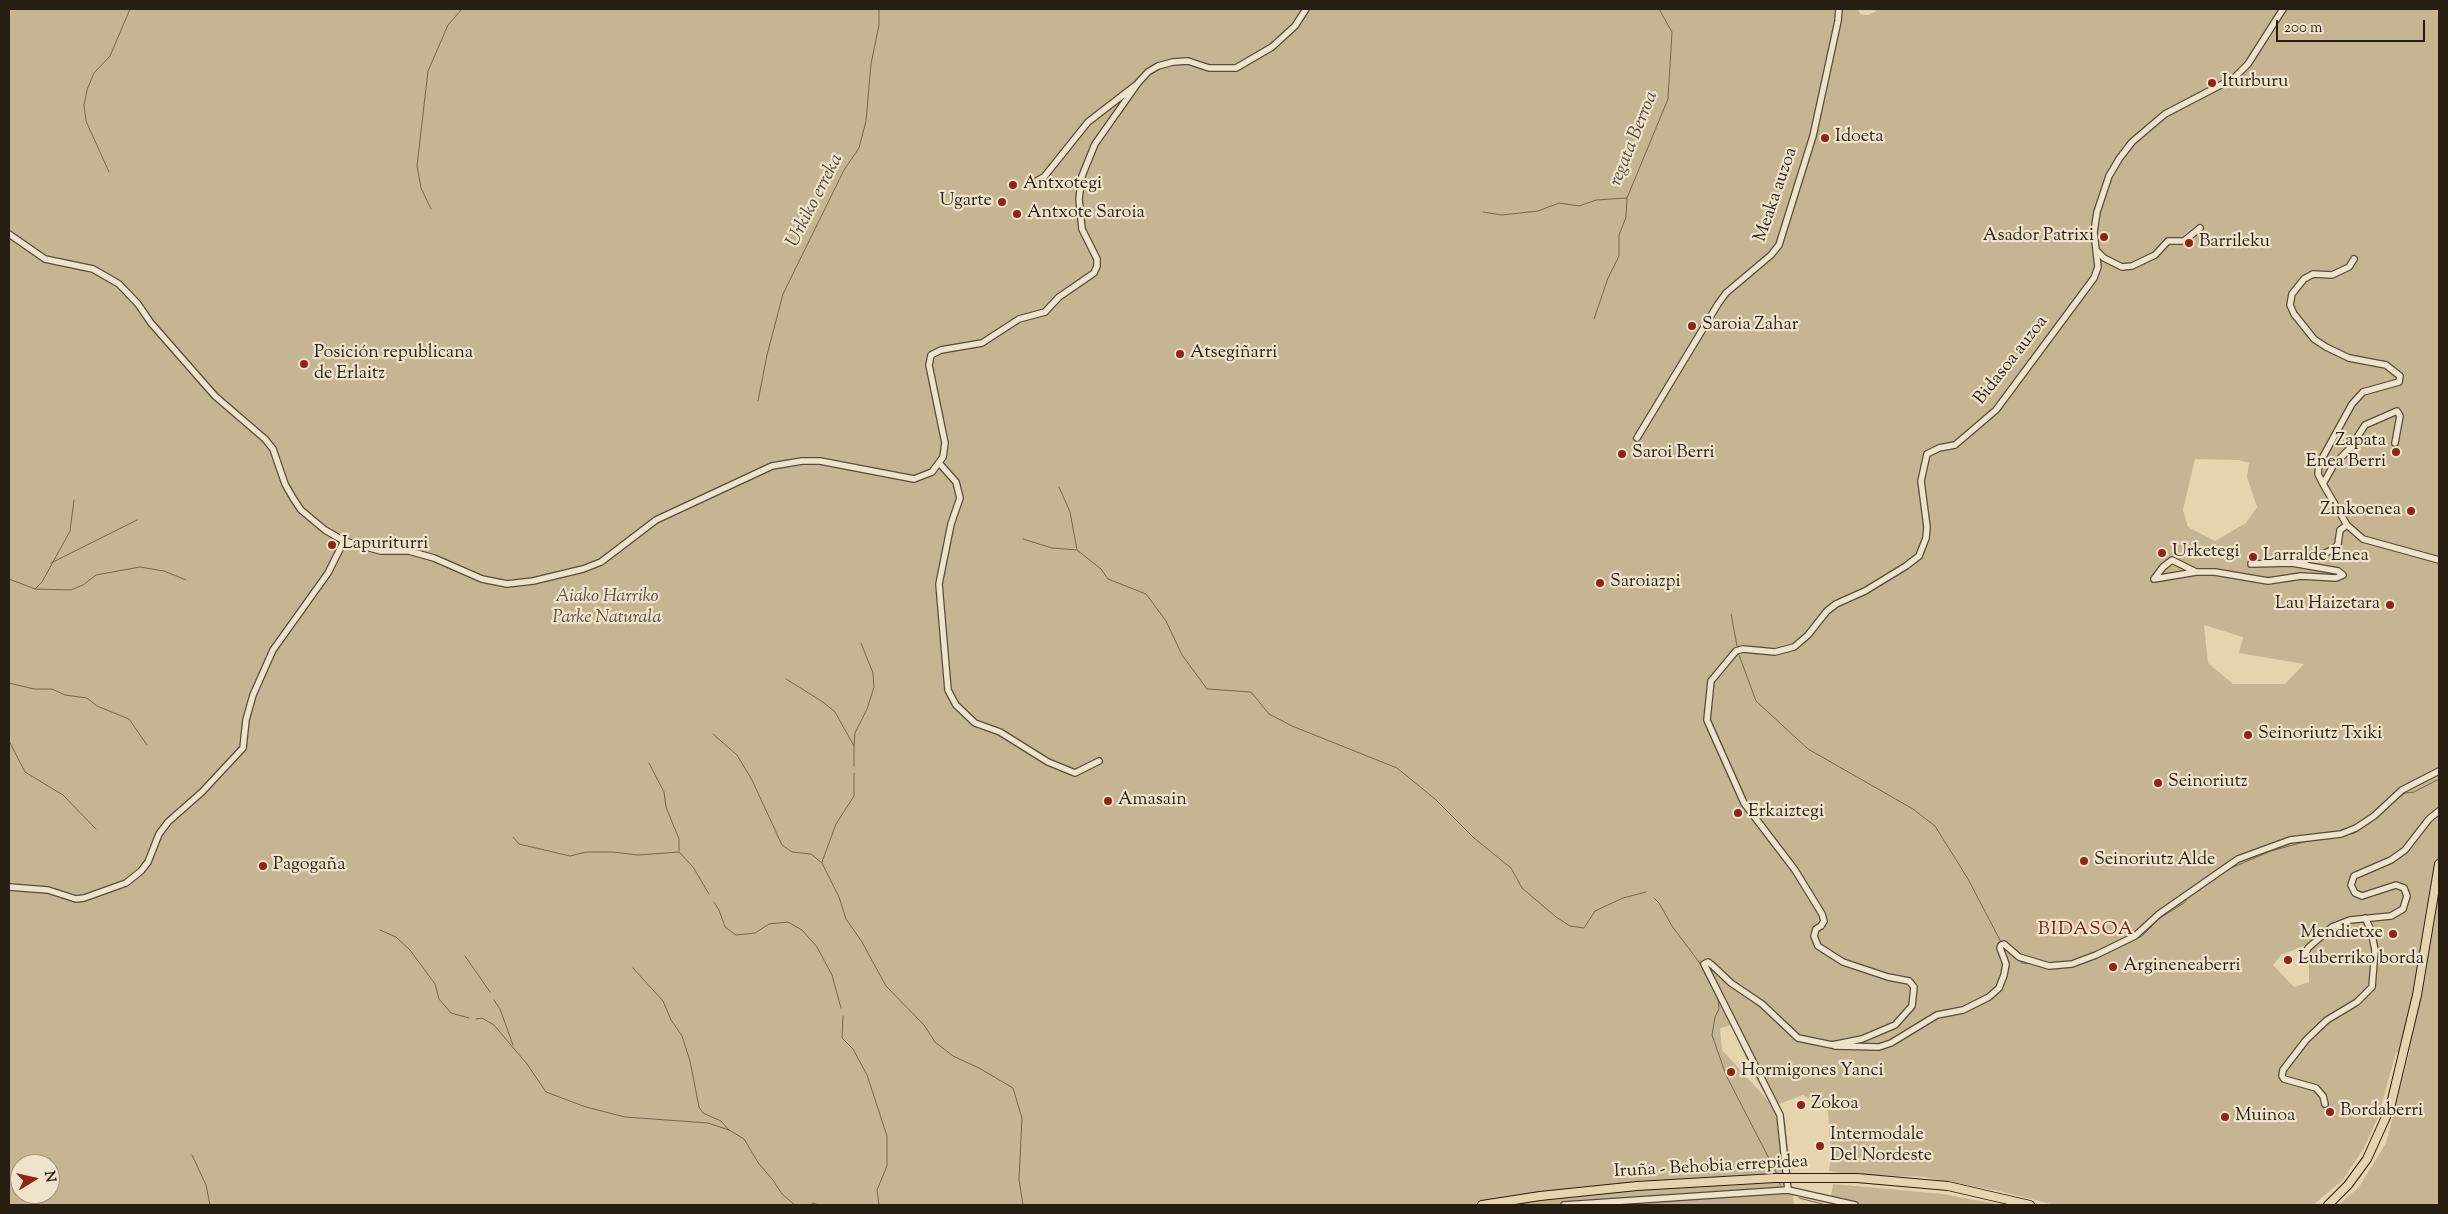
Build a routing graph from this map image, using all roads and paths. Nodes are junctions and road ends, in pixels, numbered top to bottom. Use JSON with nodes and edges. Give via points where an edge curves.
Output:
{"nodes":[{"id":1,"x":1306,"y":9,"type":"edge"},
{"id":2,"x":1839,"y":9,"type":"edge"},
{"id":3,"x":2283,"y":9,"type":"edge"},
{"id":4,"x":1138,"y":83,"type":"junction"},
{"id":5,"x":1038,"y":180,"type":"dead end"},
{"id":6,"x":2200,"y":228,"type":"dead end"},
{"id":7,"x":9,"y":234,"type":"edge"},
{"id":8,"x":2097,"y":251,"type":"junction"},
{"id":9,"x":2354,"y":259,"type":"dead end"},
{"id":10,"x":1637,"y":438,"type":"dead end"},
{"id":11,"x":2395,"y":443,"type":"dead end"},
{"id":12,"x":940,"y":464,"type":"junction"},
{"id":13,"x":2323,"y":484,"type":"junction"},
{"id":14,"x":2347,"y":525,"type":"junction"},
{"id":15,"x":344,"y":541,"type":"junction"},
{"id":16,"x":2439,"y":560,"type":"edge"},
{"id":17,"x":2292,"y":563,"type":"junction"},
{"id":18,"x":2251,"y":564,"type":"dead end"},
{"id":19,"x":2196,"y":572,"type":"junction"},
{"id":20,"x":1099,"y":761,"type":"dead end"},
{"id":21,"x":2439,"y":770,"type":"edge"},
{"id":22,"x":2439,"y":812,"type":"edge"},
{"id":23,"x":2439,"y":864,"type":"edge"},
{"id":24,"x":9,"y":887,"type":"edge"},
{"id":25,"x":2365,"y":918,"type":"junction"},
{"id":26,"x":2305,"y":955,"type":"dead end"},
{"id":27,"x":1832,"y":1045,"type":"junction"},
{"id":28,"x":2325,"y":1104,"type":"dead end"},
{"id":29,"x":1788,"y":1190,"type":"junction"},
{"id":30,"x":1482,"y":1205,"type":"edge"},
{"id":31,"x":1564,"y":1205,"type":"edge"},
{"id":32,"x":1855,"y":1205,"type":"edge"},
{"id":33,"x":2030,"y":1205,"type":"edge"},
{"id":34,"x":2328,"y":1205,"type":"edge"}],
"edges":[{"from":1,"to":4,"type":"street","via":[[1295,26],[1272,47],[1236,68],[1209,68],[1188,61],[1173,62],[1148,72]]},
{"from":2,"to":10,"type":"street","name":"Meaka auzoa","via":[[1813,136],[1779,244],[1772,255],[1726,293]]},
{"from":3,"to":8,"type":"street","name":"Bidasoa auzoa","via":[[2248,64],[2234,78],[2165,114],[2127,148],[2109,176],[2096,212],[2094,232]]},
{"from":4,"to":5,"type":"street","via":[[1088,122]]},
{"from":4,"to":12,"type":"street","via":[[1095,144],[1082,176],[1079,198],[1082,229],[1098,259],[1094,273],[1059,297],[1045,312],[1019,319],[982,343],[941,350],[931,355],[929,365],[945,443]]},
{"from":6,"to":8,"type":"street","via":[[2184,241],[2168,241],[2155,255],[2132,266],[2122,267]]},
{"from":7,"to":15,"type":"street","via":[[45,259],[93,269],[118,284],[215,396],[265,439],[277,458],[285,484],[301,510]]},
{"from":8,"to":27,"type":"street","name":"Bidasoa auzoa","via":[[2098,267],[2094,278],[1996,410],[1955,445],[1927,454],[1921,481],[1927,527],[1919,556],[1865,591],[1831,607],[1794,647],[1775,652],[1743,649],[1736,652],[1711,681],[1707,720],[1744,803],[1795,870],[1822,914],[1822,926],[1816,929],[1814,936],[1818,946],[1843,962],[1910,981],[1914,987],[1912,1006],[1895,1026],[1862,1039]]},
{"from":9,"to":13,"type":"street","via":[[2348,267],[2332,275],[2313,274],[2304,279],[2292,294],[2290,306],[2314,339],[2326,347],[2349,358],[2386,364],[2400,376],[2399,382],[2362,392],[2352,404],[2319,464],[2318,474]]},
{"from":11,"to":13,"type":"street","via":[[2400,416],[2397,412],[2366,425],[2333,466]]},
{"from":12,"to":15,"type":"street","via":[[932,472],[914,479],[820,461],[772,466],[656,520],[601,562],[533,581],[508,584],[482,579],[409,551],[381,550]]},
{"from":12,"to":20,"type":"street","via":[[956,482],[960,498],[951,524],[939,584],[948,690],[956,705],[975,723],[1000,732],[1048,762],[1075,773]]},
{"from":13,"to":14,"type":"street"},
{"from":14,"to":16,"type":"street","via":[[2363,539]]},
{"from":14,"to":17,"type":"street","via":[[2340,530],[2334,549]]},
{"from":15,"to":24,"type":"street","via":[[328,574],[273,650],[253,695],[243,748],[202,792],[168,822],[141,871],[126,883],[76,899],[48,890]]},
{"from":17,"to":18,"type":"street"},
{"from":17,"to":19,"type":"street","via":[[2338,571],[2343,576],[2301,576],[2273,581]]},
{"from":19,"to":19,"type":"street","via":[[2172,560],[2154,579]]},
{"from":21,"to":27,"type":"street","name":"Bidasoa auzoa","via":[[2402,790],[2356,828],[2341,834],[2290,840],[2238,859],[2159,914],[2135,936],[2096,955],[2072,964],[2049,966],[2019,957],[2001,945],[2006,964],[2004,975],[1999,988],[1988,997],[1963,1010],[1937,1015],[1891,1043],[1878,1047]]},
{"from":22,"to":25,"type":"street","via":[[2429,819],[2405,850],[2391,860],[2354,876],[2351,885],[2355,893],[2362,896],[2396,885],[2404,888],[2407,896],[2403,909],[2391,916]]},
{"from":23,"to":34,"type":"highway","via":[[2417,995],[2390,1108],[2373,1150],[2355,1176]]},
{"from":25,"to":26,"type":"street","via":[[2332,926],[2308,948]]},
{"from":25,"to":28,"type":"street","via":[[2375,950],[2372,987],[2306,1040],[2283,1070],[2284,1080],[2316,1088]]},
{"from":27,"to":29,"type":"street","name":"Bidasoa auzoa","via":[[1798,1038],[1762,1004],[1708,962],[1704,964],[1780,1115]]},
{"from":29,"to":31,"type":"street"},
{"from":29,"to":32,"type":"street"},
{"from":30,"to":33,"type":"highway","name":"Iruña - Behobia errepidea","bridge":true,"via":[[1628,1187],[1775,1178],[1857,1178],[1948,1186]]}]}
